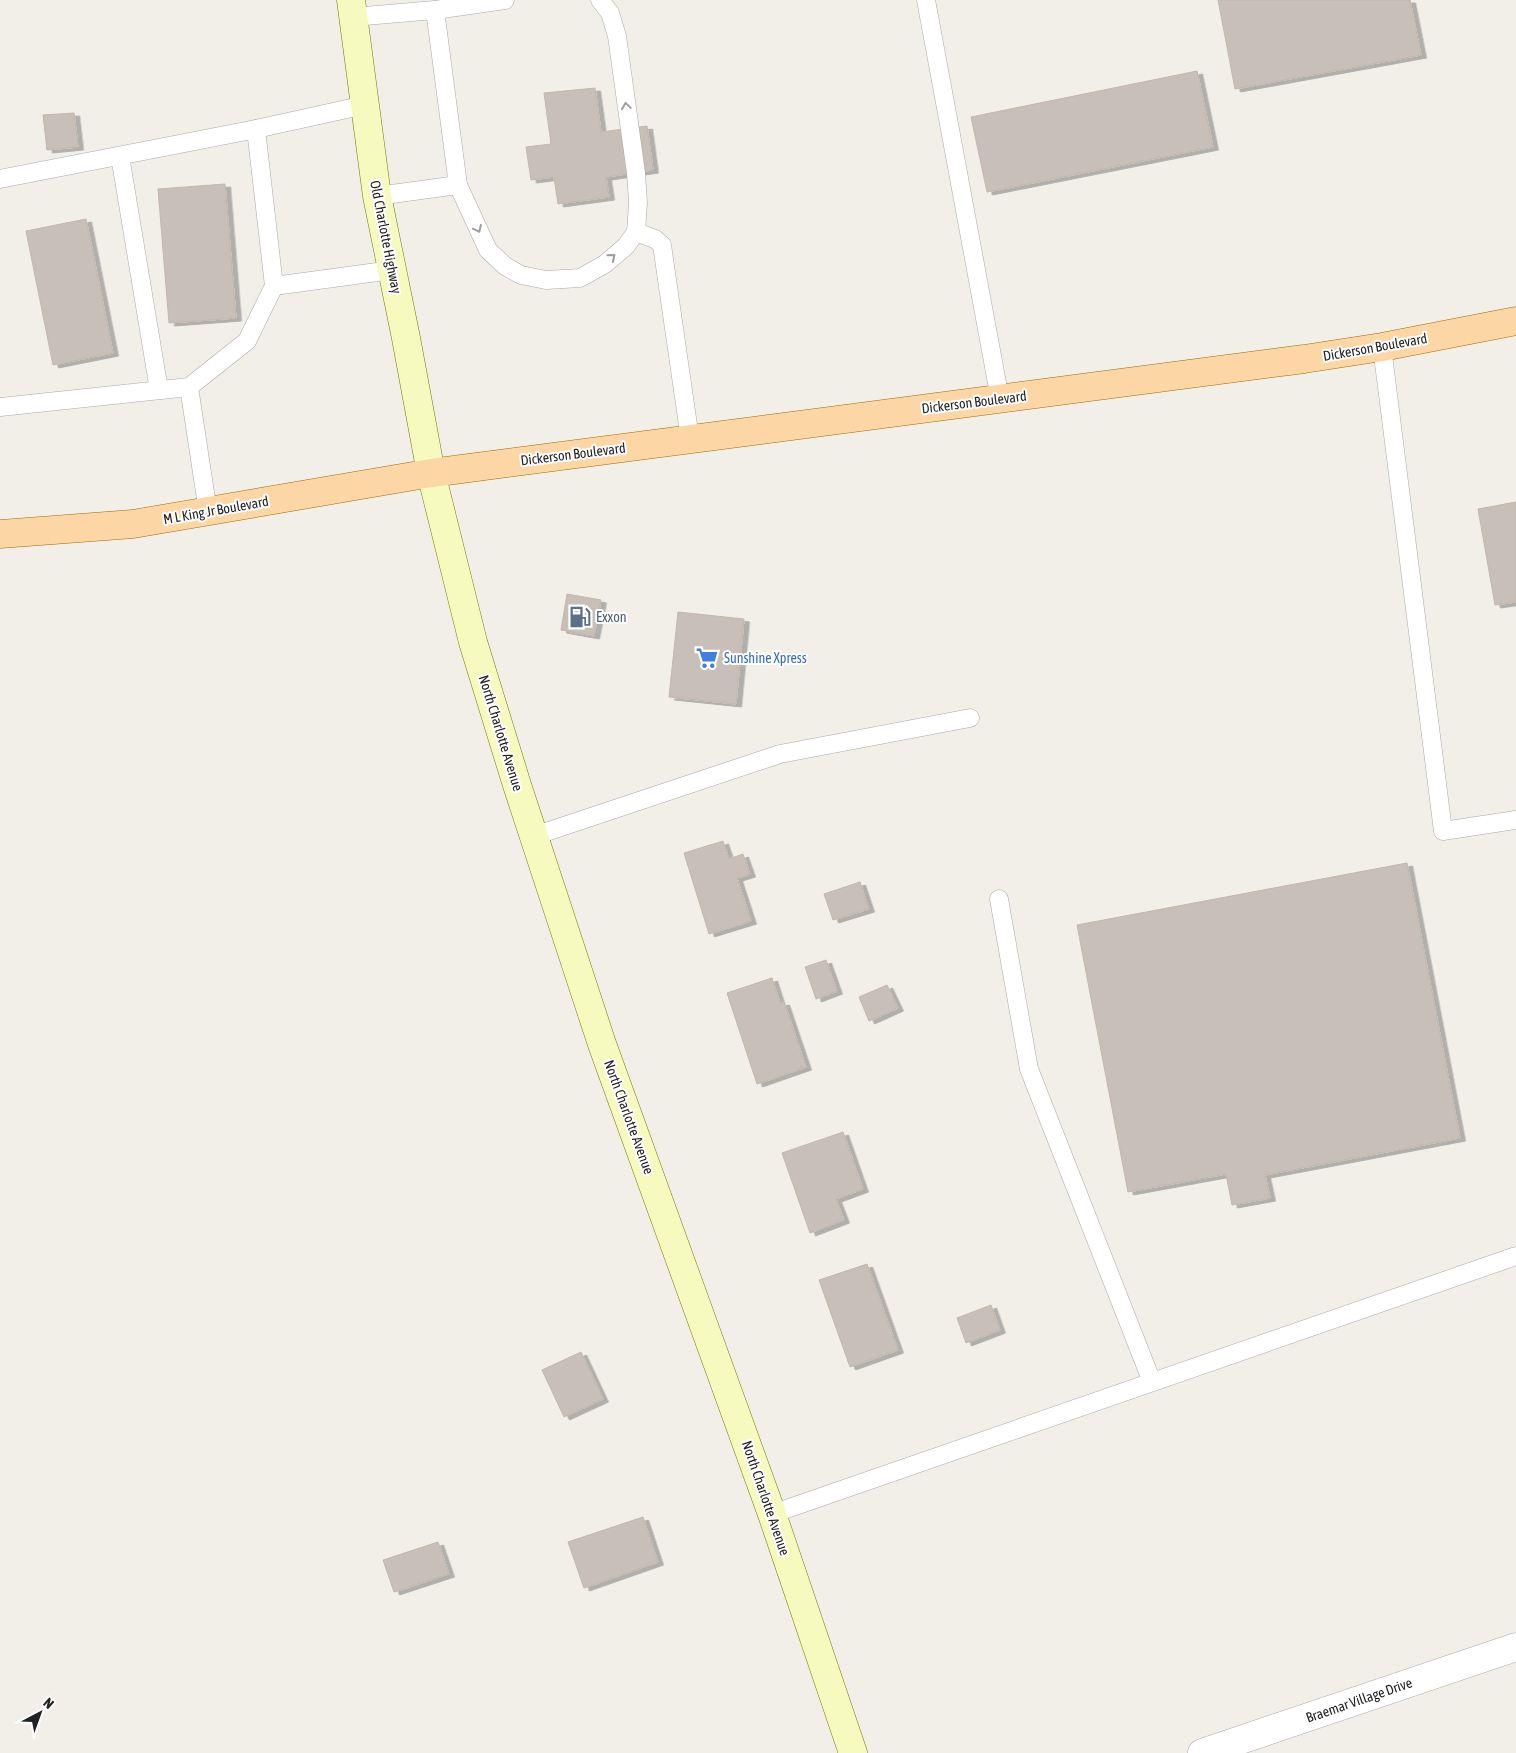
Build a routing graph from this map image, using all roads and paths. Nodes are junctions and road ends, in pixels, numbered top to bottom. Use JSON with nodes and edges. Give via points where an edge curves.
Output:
{"nodes":[{"id":1,"x":505,"y":0,"type":"edge"},
{"id":2,"x":600,"y":0,"type":"edge"},
{"id":3,"x":926,"y":0,"type":"edge"},
{"id":4,"x":352,"y":8,"type":"edge"},
{"id":5,"x":435,"y":10,"type":"junction"},
{"id":6,"x":365,"y":105,"type":"junction"},
{"id":7,"x":256,"y":129,"type":"junction"},
{"id":8,"x":120,"y":156,"type":"junction"},
{"id":9,"x":0,"y":179,"type":"edge"},
{"id":10,"x":458,"y":185,"type":"junction"},
{"id":11,"x":377,"y":196,"type":"junction"},
{"id":12,"x":636,"y":232,"type":"junction"},
{"id":13,"x":392,"y":270,"type":"junction"},
{"id":14,"x":274,"y":286,"type":"junction"},
{"id":15,"x":1516,"y":321,"type":"edge"},
{"id":16,"x":1382,"y":346,"type":"junction"},
{"id":17,"x":189,"y":387,"type":"junction"},
{"id":18,"x":160,"y":390,"type":"junction"},
{"id":19,"x":1000,"y":399,"type":"junction"},
{"id":20,"x":0,"y":407,"type":"edge"},
{"id":21,"x":690,"y":439,"type":"junction"},
{"id":22,"x":431,"y":473,"type":"junction"},
{"id":23,"x":208,"y":512,"type":"junction"},
{"id":24,"x":0,"y":530,"type":"edge"},
{"id":25,"x":0,"y":534,"type":"edge"},
{"id":26,"x":970,"y":718,"type":"dead end"},
{"id":27,"x":1516,"y":820,"type":"edge"},
{"id":28,"x":534,"y":836,"type":"junction"},
{"id":29,"x":998,"y":899,"type":"dead end"},
{"id":30,"x":1516,"y":1256,"type":"edge"},
{"id":31,"x":1152,"y":1382,"type":"junction"},
{"id":32,"x":772,"y":1514,"type":"junction"},
{"id":33,"x":1516,"y":1647,"type":"edge"},
{"id":34,"x":852,"y":1753,"type":"edge"},
{"id":35,"x":1202,"y":1753,"type":"edge"}],
"edges":[{"from":1,"to":5,"type":"lane"},
{"from":12,"to":2,"type":"lane","one_way":true,"via":[[636,173],[617,36],[610,13]]},
{"from":3,"to":19,"type":"lane"},
{"from":4,"to":5,"type":"lane"},
{"from":4,"to":6,"type":"main road","name":"Old Charlotte Highway"},
{"from":5,"to":10,"type":"lane"},
{"from":6,"to":7,"type":"lane"},
{"from":6,"to":11,"type":"main road","name":"Old Charlotte Highway"},
{"from":7,"to":8,"type":"lane"},
{"from":7,"to":14,"type":"lane"},
{"from":8,"to":9,"type":"lane"},
{"from":8,"to":18,"type":"lane"},
{"from":10,"to":11,"type":"lane"},
{"from":10,"to":12,"type":"lane","one_way":true,"via":[[488,250],[521,275],[546,280],[580,278],[605,264],[626,246]]},
{"from":11,"to":13,"type":"main road","name":"Old Charlotte Highway"},
{"from":12,"to":21,"type":"lane","via":[[662,245]]},
{"from":13,"to":14,"type":"lane"},
{"from":13,"to":22,"type":"main road","name":"Old Charlotte Highway"},
{"from":14,"to":17,"type":"lane","via":[[247,340]]},
{"from":15,"to":16,"type":"main road","name":"Dickerson Boulevard"},
{"from":16,"to":19,"type":"main road","name":"Dickerson Boulevard"},
{"from":16,"to":27,"type":"lane","via":[[1443,831]]},
{"from":17,"to":18,"type":"lane"},
{"from":17,"to":23,"type":"lane"},
{"from":18,"to":20,"type":"lane"},
{"from":19,"to":21,"type":"main road","name":"Dickerson Boulevard"},
{"from":21,"to":22,"type":"main road","name":"Dickerson Boulevard"},
{"from":22,"to":23,"type":"main road","name":"M L King Jr Boulevard"},
{"from":22,"to":28,"type":"main road","name":"North Charlotte Avenue","via":[[473,642]]},
{"from":23,"to":25,"type":"main road","name":"M L King Jr Boulevard","via":[[134,524]]},
{"from":24,"to":25,"type":"lane"},
{"from":26,"to":28,"type":"lane","via":[[780,754]]},
{"from":28,"to":32,"type":"main road","name":"North Charlotte Avenue","via":[[602,1044]]},
{"from":29,"to":31,"type":"lane","via":[[1029,1069]]},
{"from":30,"to":31,"type":"lane"},
{"from":31,"to":32,"type":"lane"},
{"from":32,"to":34,"type":"main road","name":"North Charlotte Avenue"},
{"from":33,"to":35,"type":"street","name":"Braemar Village Drive"}]}
